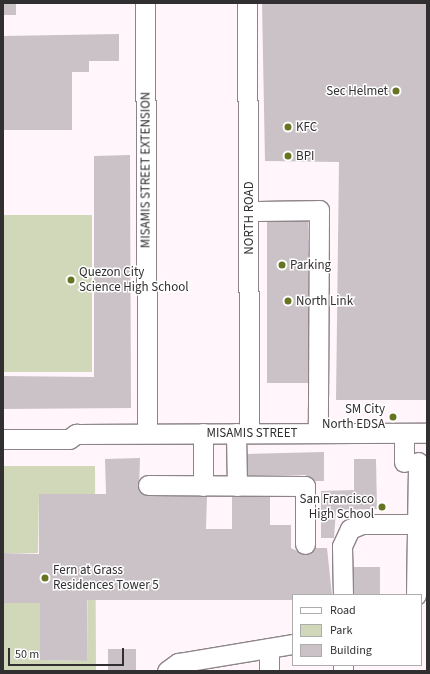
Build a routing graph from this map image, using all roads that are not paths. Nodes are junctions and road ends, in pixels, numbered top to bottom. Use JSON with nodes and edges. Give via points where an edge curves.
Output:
{"nodes":[{"id":1,"x":248,"y":3,"type":"edge"},
{"id":2,"x":145,"y":13,"type":"edge"},
{"id":3,"x":249,"y":210,"type":"junction"},
{"id":4,"x":3,"y":428,"type":"edge"},
{"id":5,"x":404,"y":432,"type":"junction"},
{"id":6,"x":427,"y":432,"type":"edge"},
{"id":7,"x":203,"y":433,"type":"junction"},
{"id":8,"x":243,"y":433,"type":"junction"},
{"id":9,"x":318,"y":433,"type":"junction"},
{"id":10,"x":76,"y":434,"type":"junction"},
{"id":11,"x":147,"y":434,"type":"junction"},
{"id":12,"x":3,"y":439,"type":"edge"},
{"id":13,"x":148,"y":485,"type":"dead end"},
{"id":14,"x":203,"y":486,"type":"junction"},
{"id":15,"x":237,"y":486,"type":"junction"},
{"id":16,"x":417,"y":524,"type":"junction"},
{"id":17,"x":305,"y":544,"type":"dead end"},
{"id":18,"x":422,"y":559,"type":"edge"},
{"id":19,"x":343,"y":594,"type":"edge"},
{"id":20,"x":416,"y":594,"type":"edge"},
{"id":21,"x":292,"y":644,"type":"edge"},
{"id":22,"x":268,"y":648,"type":"junction"},
{"id":23,"x":167,"y":671,"type":"edge"},
{"id":24,"x":269,"y":671,"type":"edge"}],
"edges":[{"from":1,"to":3,"type":"street","name":"NORTH ROAD"},
{"from":2,"to":11,"type":"street","name":"MISAMIS STREET EXTENSION","via":[[142,140]]},
{"from":3,"to":8,"type":"street","name":"NORTH ROAD"},
{"from":3,"to":9,"type":"street","via":[[319,210]]},
{"from":4,"to":10,"type":"street","name":"MISAMIS STREET","via":[[69,428]]},
{"from":5,"to":6,"type":"street","name":"MISAMIS STREET"},
{"from":5,"to":9,"type":"street","name":"MISAMIS STREET"},
{"from":5,"to":16,"type":"street","via":[[411,462]]},
{"from":7,"to":8,"type":"street","name":"MISAMIS STREET"},
{"from":7,"to":11,"type":"street","name":"MISAMIS STREET"},
{"from":7,"to":14,"type":"street"},
{"from":8,"to":9,"type":"street","name":"MISAMIS STREET"},
{"from":8,"to":15,"type":"street","name":"NORTH ROAD"},
{"from":10,"to":11,"type":"street","name":"MISAMIS STREET"},
{"from":10,"to":12,"type":"street","name":"MISAMIS STREET","via":[[69,439]]},
{"from":13,"to":14,"type":"street"},
{"from":14,"to":15,"type":"street"},
{"from":15,"to":17,"type":"street","via":[[306,486]]},
{"from":16,"to":18,"type":"street"},
{"from":16,"to":19,"type":"street","via":[[362,524],[350,528],[342,546]]},
{"from":18,"to":20,"type":"street"},
{"from":21,"to":22,"type":"street"},
{"from":22,"to":23,"type":"street","via":[[178,663]]},
{"from":22,"to":24,"type":"street"}]}
